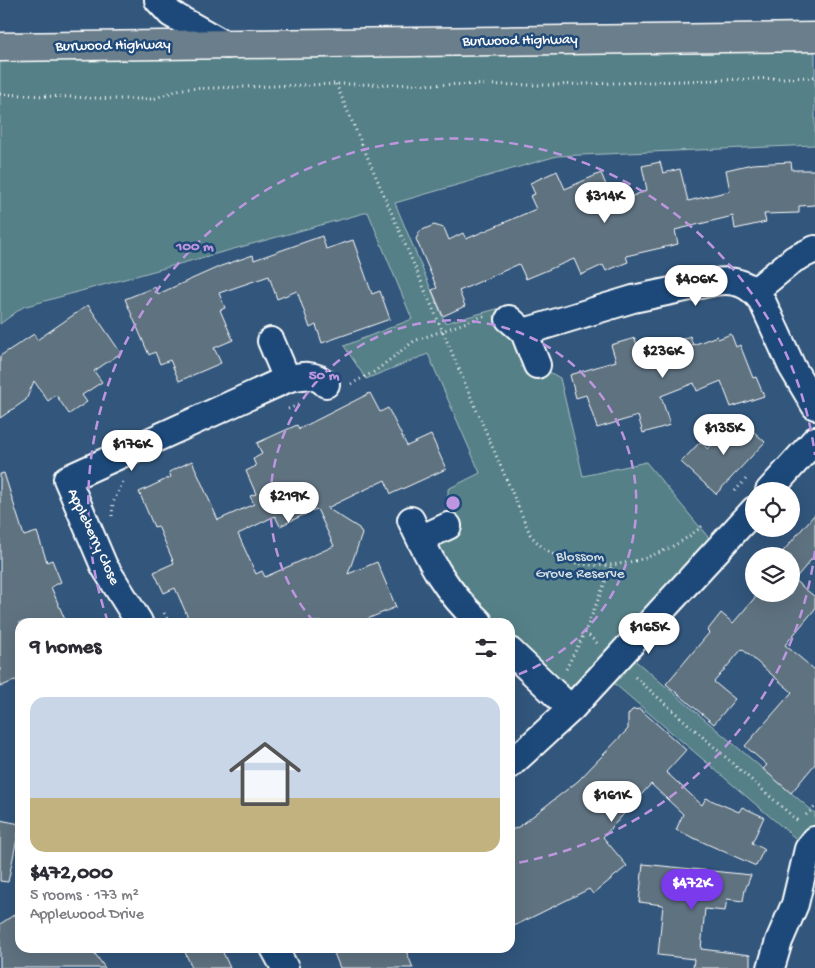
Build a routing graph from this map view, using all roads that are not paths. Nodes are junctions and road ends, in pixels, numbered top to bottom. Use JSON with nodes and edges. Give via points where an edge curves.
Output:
{"nodes":[{"id":1,"x":158,"y":0,"type":"edge"},
{"id":2,"x":815,"y":37,"type":"edge"},
{"id":3,"x":226,"y":45,"type":"junction"},
{"id":4,"x":0,"y":47,"type":"edge"},
{"id":5,"x":815,"y":249,"type":"edge"},
{"id":6,"x":755,"y":292,"type":"junction"},
{"id":7,"x":271,"y":341,"type":"dead end"},
{"id":8,"x":537,"y":365,"type":"dead end"},
{"id":9,"x":287,"y":379,"type":"junction"},
{"id":10,"x":336,"y":385,"type":"road end"},
{"id":11,"x":815,"y":406,"type":"edge"},
{"id":12,"x":815,"y":440,"type":"edge"},
{"id":13,"x":777,"y":482,"type":"edge"},
{"id":14,"x":745,"y":520,"type":"edge"},
{"id":15,"x":448,"y":526,"type":"dead end"},
{"id":16,"x":136,"y":618,"type":"edge"},
{"id":17,"x":475,"y":618,"type":"edge"},
{"id":18,"x":515,"y":656,"type":"edge"},
{"id":19,"x":570,"y":709,"type":"junction"},
{"id":20,"x":515,"y":760,"type":"edge"},
{"id":21,"x":810,"y":834,"type":"edge"},
{"id":22,"x":815,"y":884,"type":"edge"},
{"id":23,"x":795,"y":904,"type":"junction"},
{"id":24,"x":277,"y":953,"type":"edge"},
{"id":25,"x":285,"y":968,"type":"edge"},
{"id":26,"x":771,"y":968,"type":"edge"}],
"edges":[{"from":1,"to":3,"type":"street","name":"Burwood Highway","via":[[171,14]]},
{"from":2,"to":3,"type":"highway","name":"Burwood Highway"},
{"from":3,"to":4,"type":"highway","name":"Burwood Highway"},
{"from":5,"to":6,"type":"street","via":[[794,259]]},
{"from":6,"to":8,"type":"street","via":[[735,281],[714,282],[516,325]]},
{"from":6,"to":11,"type":"street"},
{"from":7,"to":9,"type":"street"},
{"from":9,"to":10,"type":"street","name":"Appleberry Close","via":[[313,376]]},
{"from":9,"to":16,"type":"street","name":"Appleberry Close","via":[[66,479],[104,566]]},
{"from":12,"to":13,"type":"street"},
{"from":14,"to":19,"type":"street"},
{"from":15,"to":17,"type":"street","via":[[416,529],[443,583]]},
{"from":18,"to":19,"type":"street"},
{"from":19,"to":20,"type":"street"},
{"from":21,"to":23,"type":"street"},
{"from":22,"to":23,"type":"street"},
{"from":23,"to":26,"type":"street"},
{"from":24,"to":25,"type":"street"}]}
